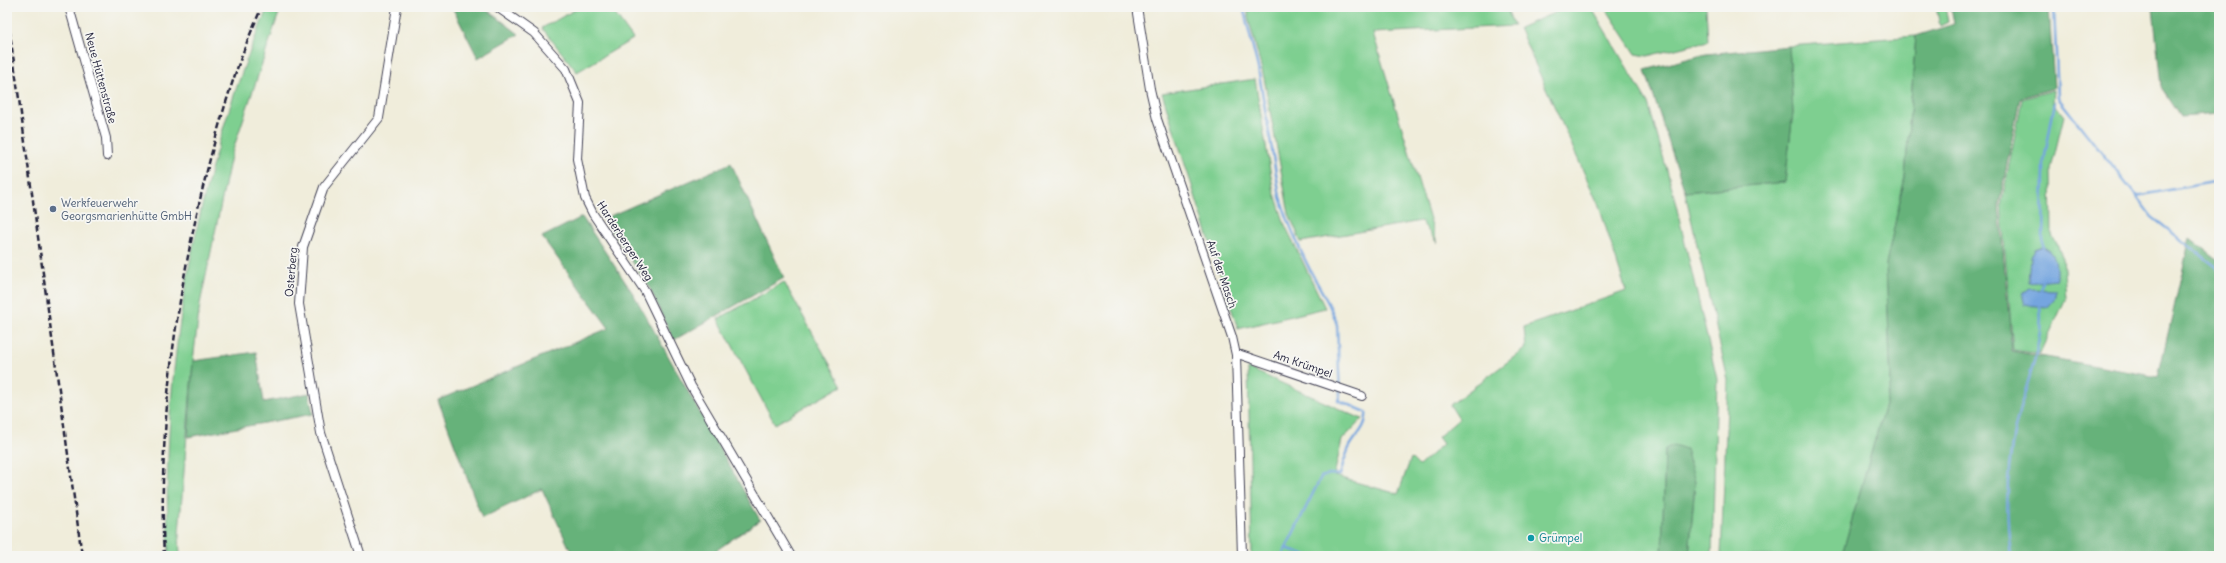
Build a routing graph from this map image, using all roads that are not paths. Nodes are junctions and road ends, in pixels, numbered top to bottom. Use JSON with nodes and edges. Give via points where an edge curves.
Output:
{"nodes":[{"id":1,"x":68,"y":7,"type":"edge"},
{"id":2,"x":397,"y":7,"type":"edge"},
{"id":3,"x":497,"y":7,"type":"edge"},
{"id":4,"x":1137,"y":7,"type":"edge"},
{"id":5,"x":107,"y":156,"type":"dead end"},
{"id":6,"x":1236,"y":355,"type":"junction"},
{"id":7,"x":1362,"y":396,"type":"dead end"},
{"id":8,"x":361,"y":556,"type":"edge"},
{"id":9,"x":791,"y":556,"type":"edge"},
{"id":10,"x":1242,"y":556,"type":"edge"}],
"edges":[{"from":1,"to":5,"type":"street","name":"Neue Hüttenstraße","via":[[106,138]]},
{"from":2,"to":8,"type":"street","name":"Osterberg","via":[[379,118],[324,187],[303,247],[299,304],[321,433]]},
{"from":3,"to":9,"type":"street","name":"Harderberger Weg","via":[[534,33],[566,69],[580,103],[577,159],[585,198],[645,292],[691,386]]},
{"from":4,"to":6,"type":"street","name":"Auf der Masch","via":[[1157,119]]},
{"from":6,"to":7,"type":"street","name":"Am Krümpel","via":[[1241,354]]},
{"from":6,"to":10,"type":"street","name":"Auf der Masch"}]}
